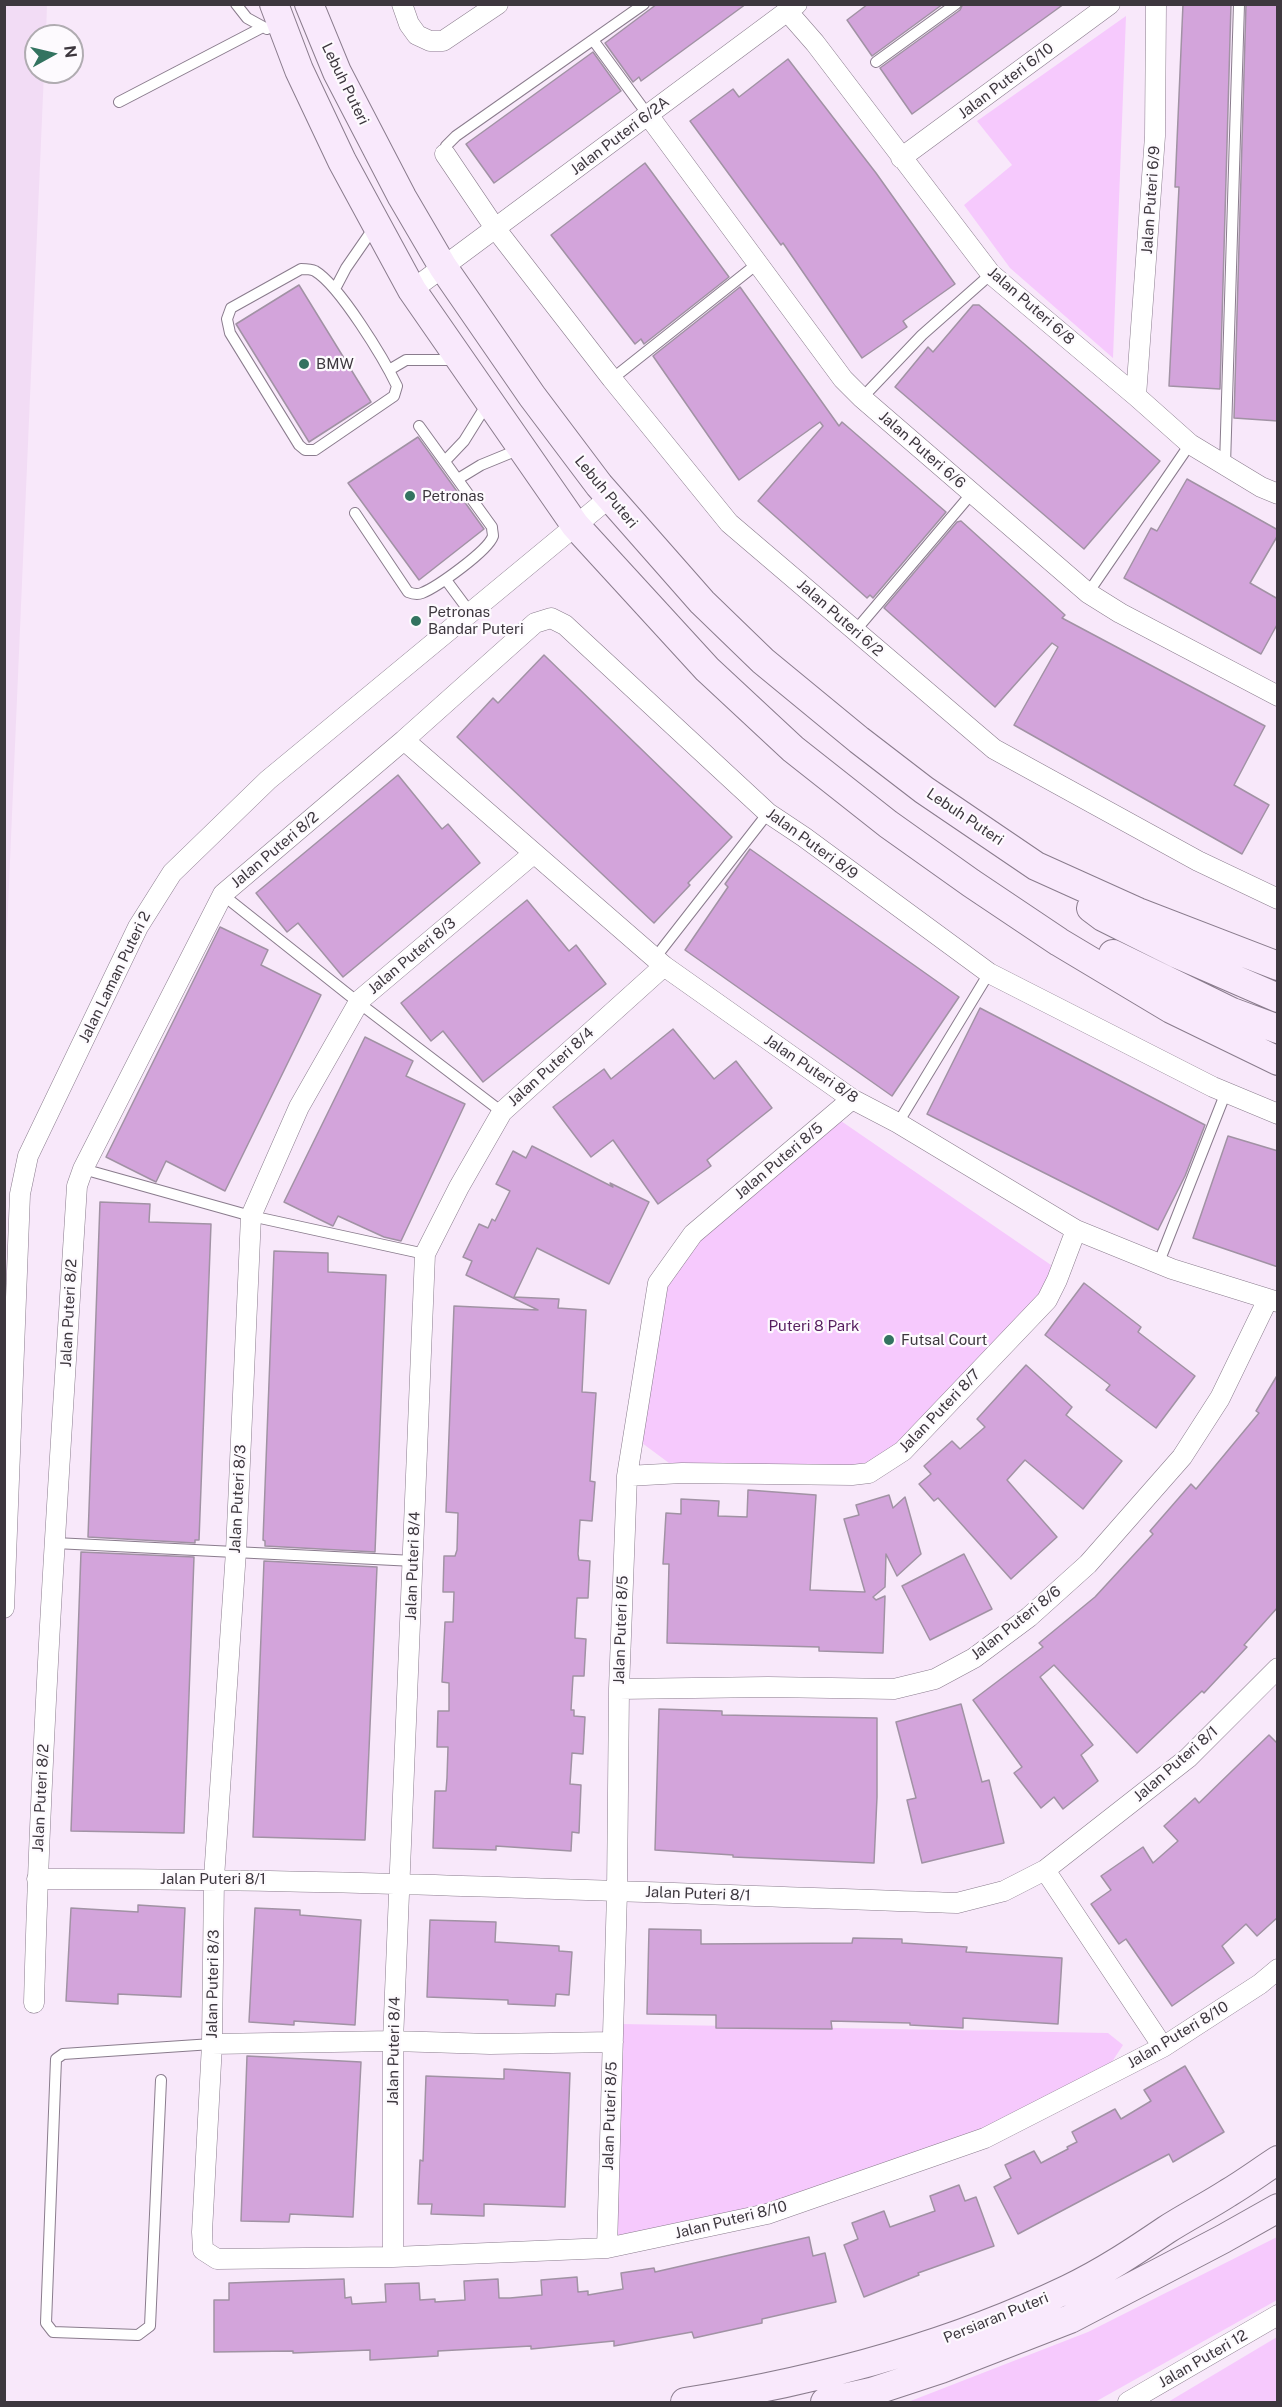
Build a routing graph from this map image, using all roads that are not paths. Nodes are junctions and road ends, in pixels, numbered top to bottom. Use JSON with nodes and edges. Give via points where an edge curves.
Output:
{"nodes":[{"id":1,"x":237,"y":4,"type":"edge"},
{"id":2,"x":309,"y":4,"type":"edge"},
{"id":3,"x":402,"y":4,"type":"edge"},
{"id":4,"x":644,"y":4,"type":"edge"},
{"id":5,"x":956,"y":4,"type":"edge"},
{"id":6,"x":1110,"y":4,"type":"edge"},
{"id":7,"x":1156,"y":4,"type":"edge"},
{"id":8,"x":1239,"y":4,"type":"edge"},
{"id":9,"x":493,"y":6,"type":"edge"},
{"id":10,"x":792,"y":8,"type":"edge"},
{"id":11,"x":275,"y":23,"type":"edge"},
{"id":12,"x":593,"y":40,"type":"junction"},
{"id":13,"x":876,"y":62,"type":"dead end"},
{"id":14,"x":119,"y":102,"type":"dead end"},
{"id":15,"x":648,"y":115,"type":"junction"},
{"id":16,"x":445,"y":154,"type":"joint"},
{"id":17,"x":902,"y":158,"type":"junction"},
{"id":18,"x":377,"y":222,"type":"junction"},
{"id":19,"x":495,"y":228,"type":"junction"},
{"id":20,"x":757,"y":264,"type":"junction"},
{"id":21,"x":443,"y":267,"type":"junction"},
{"id":22,"x":991,"y":274,"type":"junction"},
{"id":23,"x":335,"y":289,"type":"junction"},
{"id":24,"x":412,"y":290,"type":"junction"},
{"id":25,"x":462,"y":361,"type":"junction"},
{"id":26,"x":389,"y":370,"type":"junction"},
{"id":27,"x":612,"y":379,"type":"junction"},
{"id":28,"x":1136,"y":396,"type":"junction"},
{"id":29,"x":862,"y":398,"type":"junction"},
{"id":30,"x":489,"y":400,"type":"junction"},
{"id":31,"x":419,"y":426,"type":"dead end"},
{"id":32,"x":1190,"y":444,"type":"junction"},
{"id":33,"x":520,"y":449,"type":"junction"},
{"id":34,"x":445,"y":461,"type":"junction"},
{"id":35,"x":1225,"y":465,"type":"junction"},
{"id":36,"x":458,"y":479,"type":"junction"},
{"id":37,"x":972,"y":493,"type":"junction"},
{"id":38,"x":1278,"y":494,"type":"edge"},
{"id":39,"x":609,"y":498,"type":"junction"},
{"id":40,"x":355,"y":513,"type":"dead end"},
{"id":41,"x":575,"y":525,"type":"junction"},
{"id":42,"x":446,"y":580,"type":"junction"},
{"id":43,"x":1088,"y":593,"type":"junction"},
{"id":44,"x":469,"y":612,"type":"junction"},
{"id":45,"x":855,"y":631,"type":"junction"},
{"id":46,"x":1278,"y":696,"type":"edge"},
{"id":47,"x":404,"y":740,"type":"junction"},
{"id":48,"x":768,"y":813,"type":"junction"},
{"id":49,"x":533,"y":854,"type":"junction"},
{"id":50,"x":1036,"y":866,"type":"junction"},
{"id":51,"x":971,"y":883,"type":"junction"},
{"id":52,"x":223,"y":896,"type":"junction"},
{"id":53,"x":1278,"y":899,"type":"edge"},
{"id":54,"x":659,"y":962,"type":"junction"},
{"id":55,"x":1278,"y":966,"type":"edge"},
{"id":56,"x":989,"y":973,"type":"junction"},
{"id":57,"x":1278,"y":998,"type":"edge"},
{"id":58,"x":359,"y":1003,"type":"junction"},
{"id":59,"x":1278,"y":1029,"type":"edge"},
{"id":60,"x":1278,"y":1061,"type":"edge"},
{"id":61,"x":1226,"y":1092,"type":"junction"},
{"id":62,"x":852,"y":1099,"type":"junction"},
{"id":63,"x":502,"y":1112,"type":"junction"},
{"id":64,"x":1278,"y":1114,"type":"edge"},
{"id":65,"x":898,"y":1123,"type":"junction"},
{"id":66,"x":83,"y":1169,"type":"junction"},
{"id":67,"x":251,"y":1216,"type":"junction"},
{"id":68,"x":1076,"y":1230,"type":"junction"},
{"id":69,"x":425,"y":1254,"type":"junction"},
{"id":70,"x":1159,"y":1262,"type":"junction"},
{"id":71,"x":1273,"y":1301,"type":"edge"},
{"id":72,"x":8,"y":1448,"type":"edge"},
{"id":73,"x":7,"y":1469,"type":"edge"},
{"id":74,"x":627,"y":1476,"type":"junction"},
{"id":75,"x":55,"y":1543,"type":"junction"},
{"id":76,"x":236,"y":1551,"type":"junction"},
{"id":77,"x":414,"y":1561,"type":"junction"},
{"id":78,"x":4,"y":1608,"type":"edge"},
{"id":79,"x":1278,"y":1668,"type":"edge"},
{"id":80,"x":619,"y":1689,"type":"junction"},
{"id":81,"x":1045,"y":1870,"type":"junction"},
{"id":82,"x":214,"y":1878,"type":"junction"},
{"id":83,"x":37,"y":1879,"type":"junction"},
{"id":84,"x":401,"y":1882,"type":"junction"},
{"id":85,"x":616,"y":1892,"type":"junction"},
{"id":86,"x":1278,"y":1969,"type":"edge"},
{"id":87,"x":34,"y":2003,"type":"dead end"},
{"id":88,"x":393,"y":2041,"type":"junction"},
{"id":89,"x":613,"y":2042,"type":"junction"},
{"id":90,"x":212,"y":2044,"type":"junction"},
{"id":91,"x":1163,"y":2047,"type":"junction"},
{"id":92,"x":161,"y":2080,"type":"dead end"},
{"id":93,"x":1278,"y":2160,"type":"edge"},
{"id":94,"x":1278,"y":2208,"type":"edge"},
{"id":95,"x":607,"y":2248,"type":"junction"},
{"id":96,"x":203,"y":2250,"type":"joint"},
{"id":97,"x":393,"y":2257,"type":"junction"},
{"id":98,"x":1278,"y":2315,"type":"edge"},
{"id":99,"x":685,"y":2403,"type":"edge"},
{"id":100,"x":825,"y":2403,"type":"edge"},
{"id":101,"x":1128,"y":2403,"type":"edge"}],
"edges":[{"from":1,"to":11,"type":"lane","via":[[247,18]]},
{"from":2,"to":21,"type":"main road","name":"Lebuh Puteri","via":[[336,72]]},
{"from":3,"to":9,"type":"street","via":[[417,35],[430,41],[443,41]]},
{"from":4,"to":12,"type":"lane"},
{"from":5,"to":13,"type":"lane"},
{"from":6,"to":17,"type":"street","name":"Jalan Puteri 6/10"},
{"from":7,"to":28,"type":"street","name":"Jalan Puteri 6/9","via":[[1155,136]]},
{"from":8,"to":35,"type":"lane"},
{"from":10,"to":15,"type":"street","name":"Jalan Puteri 6/2A"},
{"from":10,"to":17,"type":"street","name":"Jalan Puteri 6/8"},
{"from":11,"to":14,"type":"lane"},
{"from":11,"to":18,"type":"main road","via":[[342,161]]},
{"from":12,"to":15,"type":"lane"},
{"from":12,"to":16,"type":"lane","via":[[456,136],[446,146]]},
{"from":15,"to":19,"type":"street","name":"Jalan Puteri 6/2A"},
{"from":15,"to":20,"type":"street","name":"Jalan Puteri 6/6"},
{"from":16,"to":19,"type":"street","name":"Jalan Puteri 6/2"},
{"from":17,"to":22,"type":"street","name":"Jalan Puteri 6/8"},
{"from":18,"to":23,"type":"lane"},
{"from":18,"to":24,"type":"main road"},
{"from":19,"to":21,"type":"street","name":"Jalan Puteri 6/2A"},
{"from":19,"to":27,"type":"street","name":"Jalan Puteri 6/2"},
{"from":20,"to":27,"type":"lane"},
{"from":20,"to":29,"type":"street","name":"Jalan Puteri 6/6","via":[[843,379]]},
{"from":21,"to":24,"type":"street","name":"Jalan Puteri 6/2A"},
{"from":21,"to":39,"type":"main road","name":"Lebuh Puteri","via":[[532,396]]},
{"from":22,"to":28,"type":"street","name":"Jalan Puteri 6/8"},
{"from":22,"to":29,"type":"lane","via":[[922,335]]},
{"from":23,"to":26,"type":"lane"},
{"from":23,"to":26,"type":"lane","via":[[315,271],[301,269],[231,308],[227,319],[230,333],[299,445],[315,450],[394,396],[397,386]]},
{"from":24,"to":25,"type":"main road"},
{"from":25,"to":26,"type":"lane","via":[[406,360]]},
{"from":25,"to":30,"type":"main road"},
{"from":27,"to":45,"type":"street","name":"Jalan Puteri 6/2","via":[[729,523]]},
{"from":28,"to":32,"type":"street","name":"Jalan Puteri 6/8"},
{"from":29,"to":37,"type":"street","name":"Jalan Puteri 6/6"},
{"from":30,"to":33,"type":"main road"},
{"from":30,"to":34,"type":"lane","via":[[464,441]]},
{"from":31,"to":34,"type":"lane"},
{"from":32,"to":35,"type":"street","name":"Jalan Puteri 6/8"},
{"from":32,"to":43,"type":"lane"},
{"from":33,"to":36,"type":"lane"},
{"from":33,"to":41,"type":"main road"},
{"from":34,"to":36,"type":"lane"},
{"from":35,"to":38,"type":"street","name":"Jalan Puteri 6/8"},
{"from":36,"to":42,"type":"lane","via":[[492,527],[493,535],[486,547]]},
{"from":37,"to":43,"type":"street","name":"Jalan Puteri 6/6"},
{"from":37,"to":45,"type":"lane"},
{"from":39,"to":41,"type":"street","name":"Jalan Laman Puteri 2"},
{"from":39,"to":50,"type":"main road","name":"Lebuh Puteri","via":[[702,603],[764,661],[924,790]]},
{"from":40,"to":42,"type":"lane","via":[[408,592],[421,594]]},
{"from":41,"to":44,"type":"street","name":"Jalan Laman Puteri 2"},
{"from":41,"to":51,"type":"main road","via":[[707,669],[793,749]]},
{"from":42,"to":44,"type":"lane"},
{"from":43,"to":46,"type":"street","name":"Jalan Puteri 6/6"},
{"from":44,"to":72,"type":"street","name":"Jalan Laman Puteri 2","via":[[268,780],[172,873],[138,927],[28,1156],[20,1194]]},
{"from":45,"to":53,"type":"street","name":"Jalan Puteri 6/2","via":[[994,749],[1198,861]]},
{"from":47,"to":48,"type":"street","name":"Jalan Puteri 8/9","via":[[535,623],[551,618],[565,625]]},
{"from":47,"to":49,"type":"street","name":"Jalan Puteri 8/8"},
{"from":47,"to":52,"type":"street","name":"Jalan Puteri 8/2"},
{"from":48,"to":54,"type":"lane"},
{"from":48,"to":56,"type":"street","name":"Jalan Puteri 8/9"},
{"from":49,"to":54,"type":"street","name":"Jalan Puteri 8/8"},
{"from":49,"to":58,"type":"street","name":"Jalan Puteri 8/3"},
{"from":50,"to":55,"type":"main road","name":"Lebuh Puteri","via":[[1138,912]]},
{"from":50,"to":57,"type":"main road","name":"Lebuh Puteri","via":[[1103,917]]},
{"from":51,"to":59,"type":"main road","via":[[1232,1012]]},
{"from":51,"to":60,"type":"main road","via":[[1059,942],[1171,1009]]},
{"from":52,"to":58,"type":"lane"},
{"from":52,"to":66,"type":"street","name":"Jalan Puteri 8/2"},
{"from":54,"to":62,"type":"street","name":"Jalan Puteri 8/8"},
{"from":54,"to":63,"type":"street","name":"Jalan Puteri 8/4"},
{"from":56,"to":61,"type":"street","name":"Jalan Puteri 8/9"},
{"from":56,"to":65,"type":"lane"},
{"from":58,"to":63,"type":"lane"},
{"from":58,"to":67,"type":"street","name":"Jalan Puteri 8/3","via":[[300,1107]]},
{"from":61,"to":64,"type":"street","name":"Jalan Puteri 8/9"},
{"from":61,"to":70,"type":"lane"},
{"from":62,"to":65,"type":"street","name":"Jalan Puteri 8/8"},
{"from":62,"to":74,"type":"street","name":"Jalan Puteri 8/5","via":[[693,1234],[658,1283]]},
{"from":63,"to":69,"type":"street","name":"Jalan Puteri 8/4"},
{"from":65,"to":68,"type":"street","name":"Jalan Puteri 8/8"},
{"from":66,"to":67,"type":"lane"},
{"from":66,"to":75,"type":"street","name":"Jalan Puteri 8/2","via":[[77,1186]]},
{"from":67,"to":69,"type":"lane"},
{"from":67,"to":76,"type":"street","name":"Jalan Puteri 8/3"},
{"from":68,"to":70,"type":"street","name":"Jalan Puteri 8/8"},
{"from":68,"to":74,"type":"street","name":"Jalan Puteri 8/7","via":[[1047,1300],[903,1451],[869,1473]]},
{"from":69,"to":77,"type":"street","name":"Jalan Puteri 8/4"},
{"from":70,"to":71,"type":"street","name":"Jalan Puteri 8/8"},
{"from":71,"to":80,"type":"street","name":"Jalan Puteri 8/6","via":[[1220,1398],[1182,1457],[1088,1564],[1029,1617],[974,1658],[935,1679],[894,1689]]},
{"from":72,"to":73,"type":"street","name":"Jalan Laman Puteri 2"},
{"from":73,"to":78,"type":"street","name":"Jalan Laman Puteri 2"},
{"from":74,"to":80,"type":"street","name":"Jalan Puteri 8/5"},
{"from":75,"to":76,"type":"lane"},
{"from":75,"to":83,"type":"street","name":"Jalan Puteri 8/2"},
{"from":76,"to":77,"type":"lane"},
{"from":76,"to":82,"type":"street","name":"Jalan Puteri 8/3"},
{"from":77,"to":84,"type":"street","name":"Jalan Puteri 8/4"},
{"from":79,"to":81,"type":"street","name":"Jalan Puteri 8/1","via":[[1188,1758]]},
{"from":80,"to":85,"type":"street","name":"Jalan Puteri 8/5"},
{"from":81,"to":85,"type":"street","name":"Jalan Puteri 8/1","via":[[1004,1891],[957,1903]]},
{"from":81,"to":91,"type":"street"},
{"from":82,"to":83,"type":"street","name":"Jalan Puteri 8/1"},
{"from":82,"to":84,"type":"street","name":"Jalan Puteri 8/1"},
{"from":82,"to":90,"type":"street","name":"Jalan Puteri 8/3"},
{"from":83,"to":87,"type":"street","name":"Jalan Puteri 8/2"},
{"from":84,"to":85,"type":"street","name":"Jalan Puteri 8/1"},
{"from":84,"to":88,"type":"street","name":"Jalan Puteri 8/4"},
{"from":85,"to":89,"type":"street","name":"Jalan Puteri 8/5"},
{"from":86,"to":91,"type":"street","name":"Jalan Puteri 8/10"},
{"from":88,"to":89,"type":"street"},
{"from":88,"to":90,"type":"street"},
{"from":88,"to":97,"type":"street","name":"Jalan Puteri 8/4"},
{"from":89,"to":95,"type":"street","name":"Jalan Puteri 8/5"},
{"from":90,"to":92,"type":"lane","via":[[63,2054],[56,2060],[46,2323],[53,2332],[138,2335],[150,2326]]},
{"from":90,"to":96,"type":"street","name":"Jalan Puteri 8/3"},
{"from":91,"to":95,"type":"street","name":"Jalan Puteri 8/10","via":[[985,2138],[767,2214]]},
{"from":93,"to":99,"type":"main road","name":"Persiaran Puteri","via":[[1145,2246],[1069,2289],[973,2329],[867,2364]]},
{"from":94,"to":100,"type":"main road","name":"Persiaran Puteri","via":[[1070,2319],[941,2369]]},
{"from":95,"to":97,"type":"street","name":"Jalan Puteri 8/10"},
{"from":96,"to":97,"type":"street","name":"Jalan Puteri 8/10","via":[[217,2259]]},
{"from":98,"to":101,"type":"street","name":"Jalan Puteri 12"}]}
